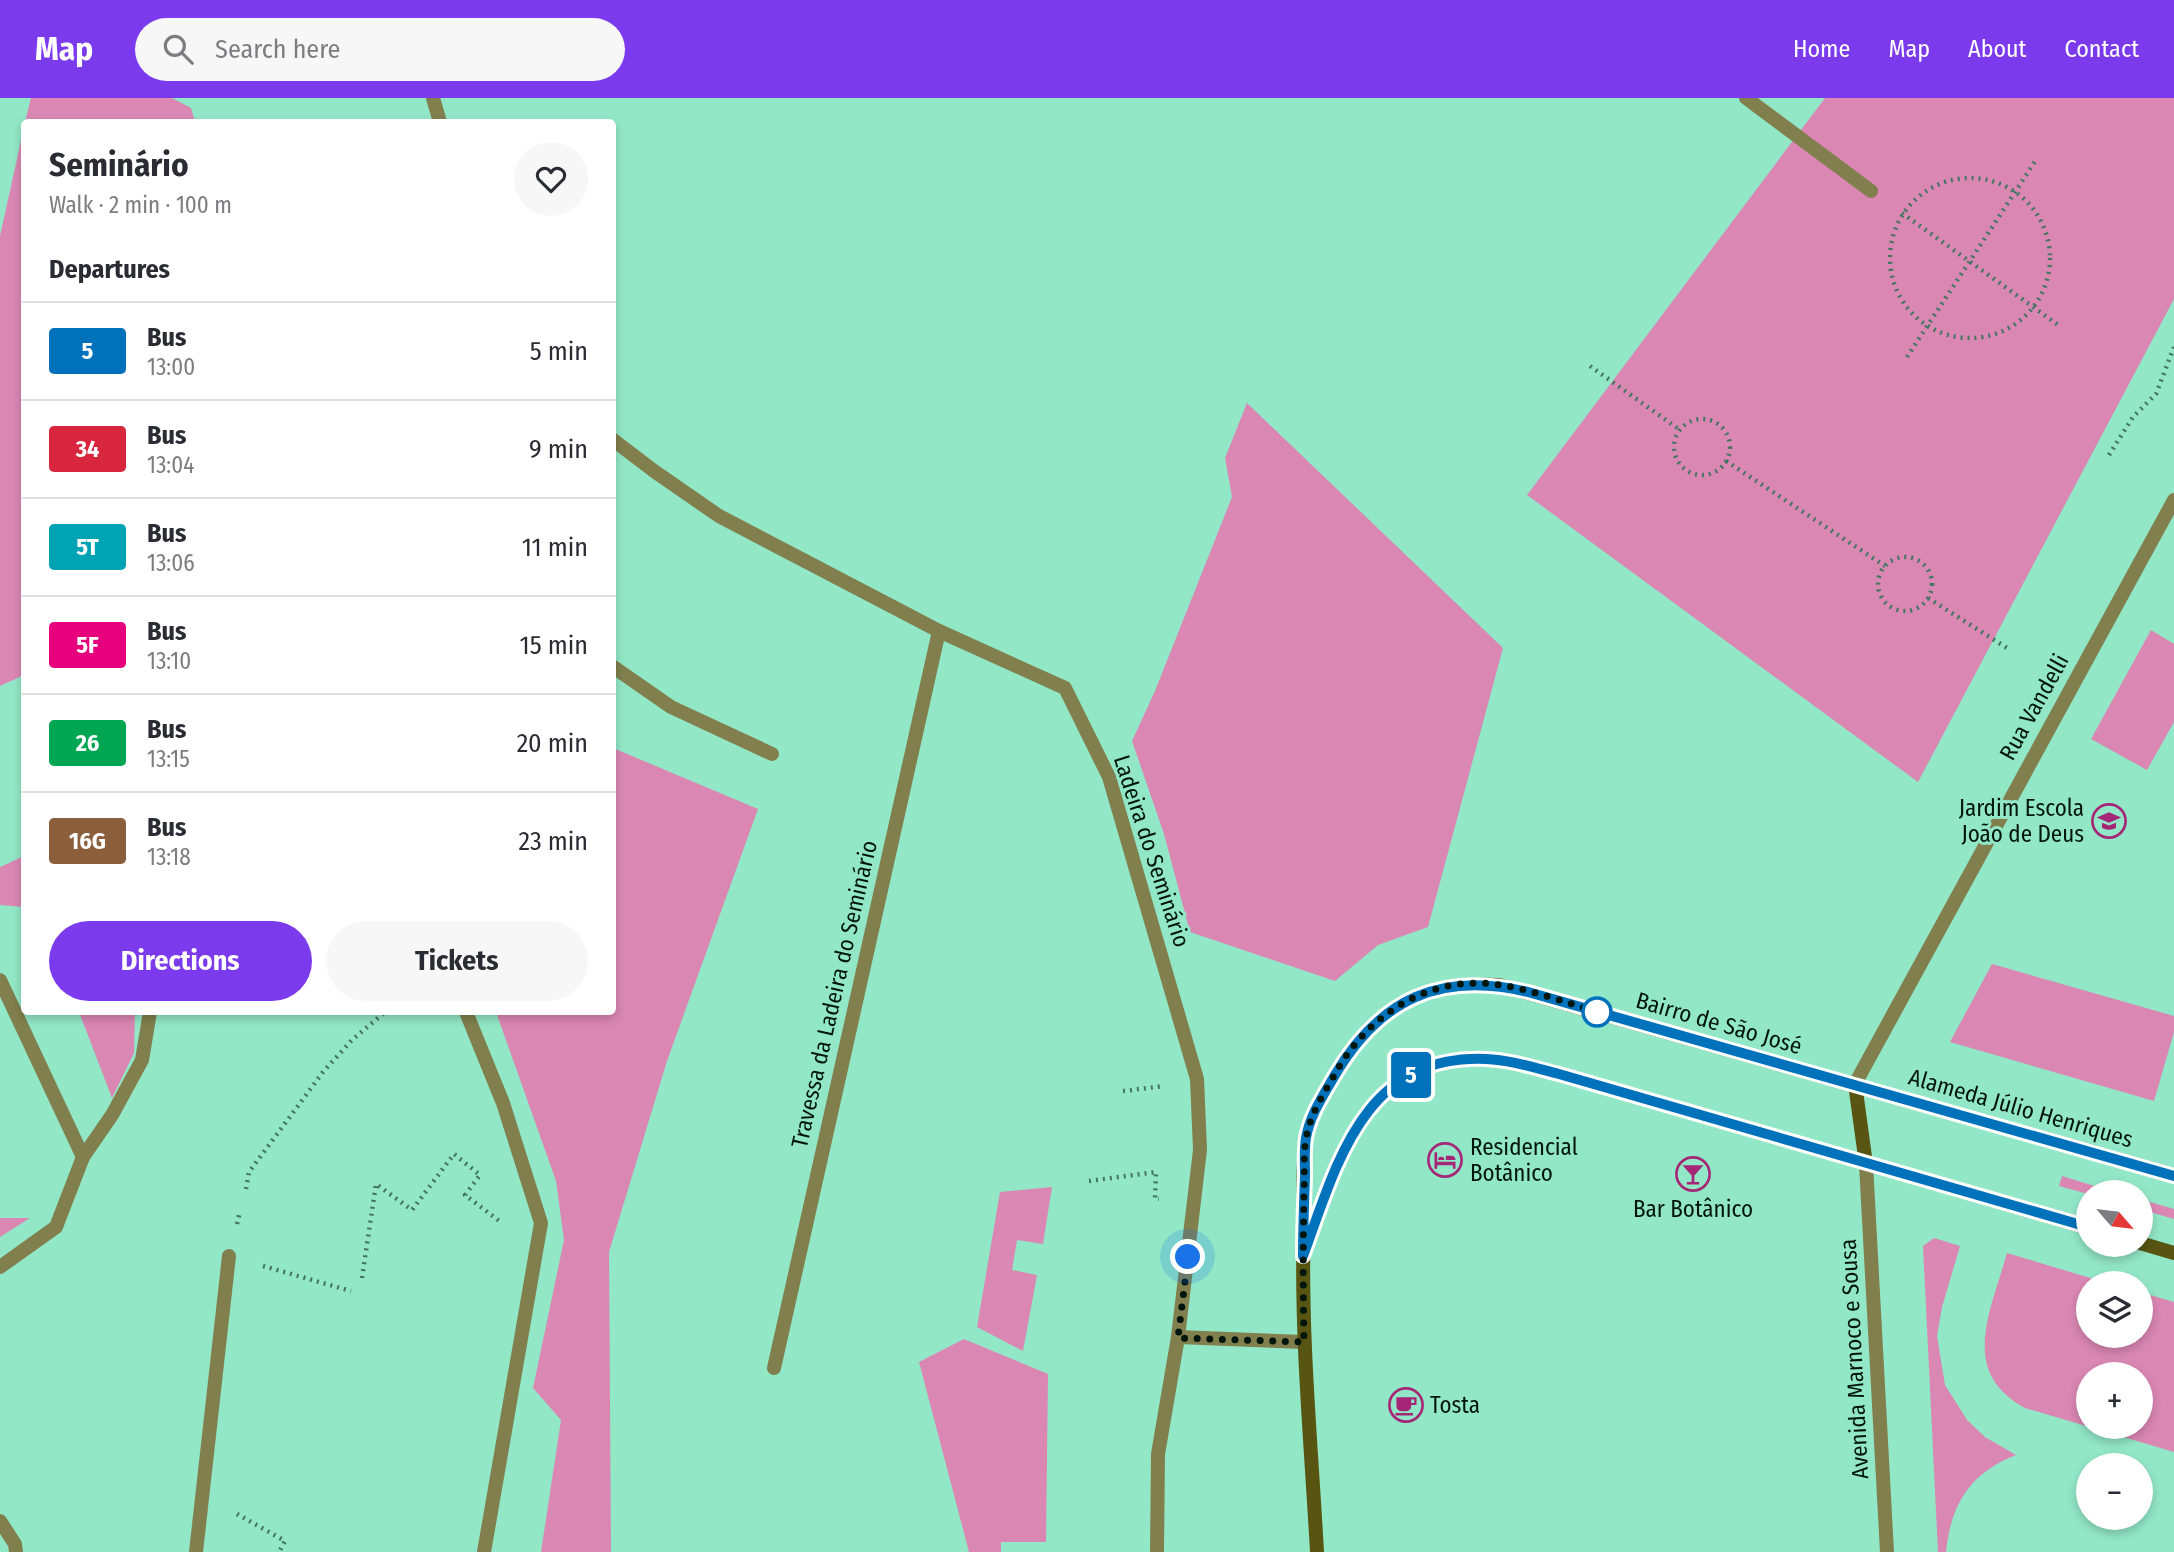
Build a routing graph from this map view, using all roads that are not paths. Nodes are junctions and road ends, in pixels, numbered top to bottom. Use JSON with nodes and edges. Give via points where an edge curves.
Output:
{"nodes":[{"id":1,"x":433,"y":98,"type":"edge"},
{"id":2,"x":1746,"y":98,"type":"edge"},
{"id":3,"x":439,"y":119,"type":"edge"},
{"id":4,"x":1871,"y":191,"type":"dead end"},
{"id":5,"x":616,"y":442,"type":"edge"},
{"id":6,"x":2174,"y":500,"type":"edge"},
{"id":7,"x":939,"y":631,"type":"junction"},
{"id":8,"x":616,"y":669,"type":"edge"},
{"id":9,"x":772,"y":754,"type":"dead end"},
{"id":10,"x":0,"y":980,"type":"edge"},
{"id":11,"x":149,"y":1015,"type":"edge"},
{"id":12,"x":467,"y":1015,"type":"edge"},
{"id":13,"x":1855,"y":1084,"type":"junction"},
{"id":14,"x":83,"y":1157,"type":"junction"},
{"id":15,"x":1866,"y":1164,"type":"junction"},
{"id":16,"x":2174,"y":1176,"type":"edge"},
{"id":17,"x":2076,"y":1224,"type":"edge"},
{"id":18,"x":2153,"y":1247,"type":"edge"},
{"id":19,"x":2174,"y":1253,"type":"edge"},
{"id":20,"x":229,"y":1256,"type":"road end"},
{"id":21,"x":1303,"y":1256,"type":"junction"},
{"id":22,"x":0,"y":1267,"type":"edge"},
{"id":23,"x":1178,"y":1338,"type":"junction"},
{"id":24,"x":1304,"y":1342,"type":"junction"},
{"id":25,"x":774,"y":1368,"type":"dead end"},
{"id":26,"x":0,"y":1521,"type":"edge"},
{"id":27,"x":16,"y":1552,"type":"edge"},
{"id":28,"x":196,"y":1552,"type":"edge"},
{"id":29,"x":484,"y":1552,"type":"edge"},
{"id":30,"x":1157,"y":1552,"type":"edge"},
{"id":31,"x":1317,"y":1552,"type":"edge"},
{"id":32,"x":1887,"y":1552,"type":"edge"}],
"edges":[{"from":1,"to":3,"type":"street"},
{"from":2,"to":4,"type":"street"},
{"from":5,"to":7,"type":"street","name":"Ladeira do Seminário","via":[[719,516]]},
{"from":6,"to":13,"type":"street","name":"Rua Vandelli"},
{"from":7,"to":23,"type":"street","name":"Ladeira do Seminário","via":[[1065,688],[1109,777],[1197,1079],[1200,1150]]},
{"from":7,"to":25,"type":"street","name":"Travessa da Ladeira do Seminário"},
{"from":8,"to":9,"type":"street","via":[[671,707]]},
{"from":10,"to":14,"type":"street"},
{"from":11,"to":14,"type":"street","via":[[142,1060],[113,1115]]},
{"from":12,"to":29,"type":"street","via":[[503,1103],[541,1223]]},
{"from":13,"to":15,"type":"main road"},
{"from":13,"to":16,"type":"main road","name":"Alameda Júlio Henriques"},
{"from":13,"to":21,"type":"main road","name":"Bairro de São José","via":[[1499,985],[1452,986],[1423,994],[1396,1006],[1371,1026],[1348,1052],[1315,1108],[1306,1139]]},
{"from":14,"to":22,"type":"street","via":[[55,1227]]},
{"from":15,"to":17,"type":"main road"},
{"from":15,"to":21,"type":"main road","name":"Bairro de São José","via":[[1509,1061],[1454,1061],[1423,1068],[1401,1080],[1363,1116],[1341,1153]]},
{"from":15,"to":32,"type":"street","name":"Avenida Marnoco e Sousa"},
{"from":18,"to":19,"type":"main road"},
{"from":20,"to":28,"type":"street"},
{"from":21,"to":24,"type":"main road","name":"Bairro de São José"},
{"from":23,"to":24,"type":"street"},
{"from":23,"to":30,"type":"street","via":[[1158,1454]]},
{"from":24,"to":31,"type":"main road","name":"Bairro de São José"},
{"from":26,"to":27,"type":"street"}]}
